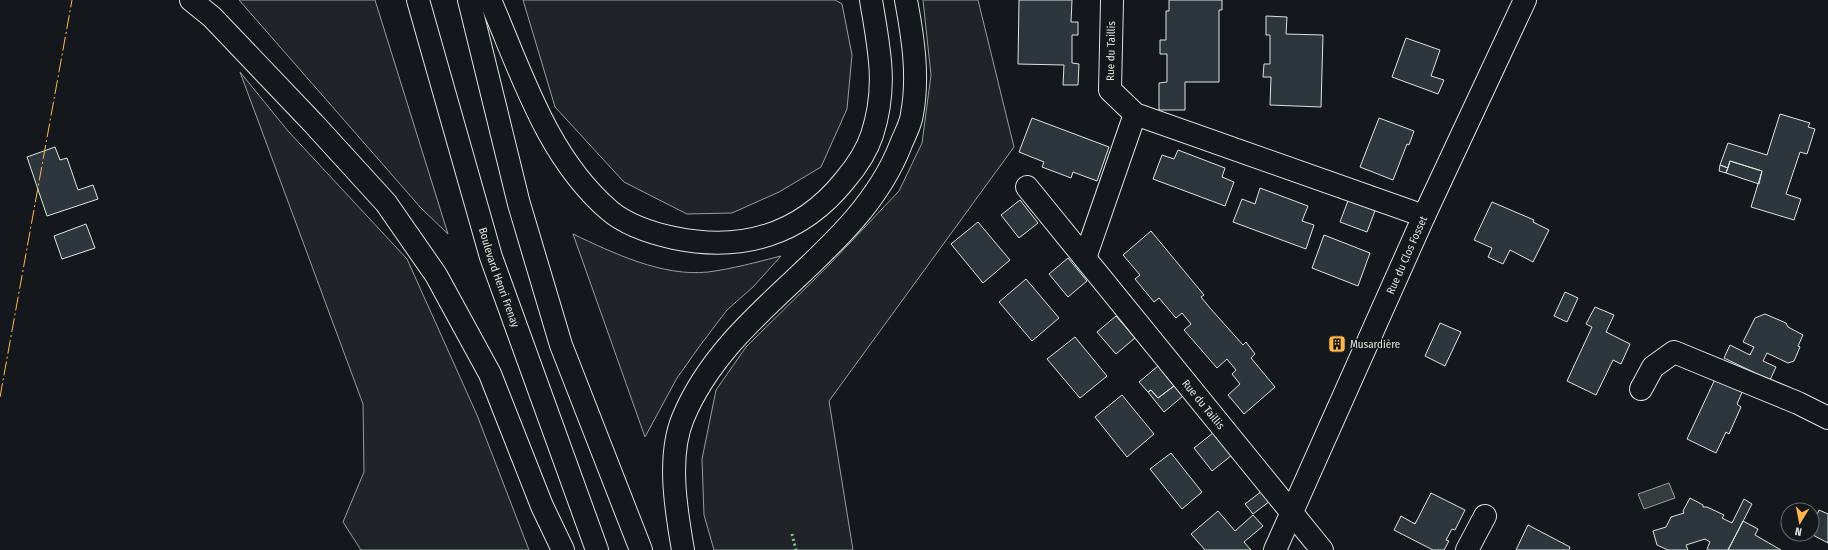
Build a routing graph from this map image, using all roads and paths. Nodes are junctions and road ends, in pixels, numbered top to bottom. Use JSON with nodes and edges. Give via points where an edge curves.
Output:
{"nodes":[{"id":1,"x":192,"y":0,"type":"edge"},
{"id":2,"x":418,"y":0,"type":"edge"},
{"id":3,"x":469,"y":0,"type":"edge"},
{"id":4,"x":490,"y":0,"type":"edge"},
{"id":5,"x":871,"y":0,"type":"edge"},
{"id":6,"x":906,"y":0,"type":"edge"},
{"id":7,"x":1525,"y":0,"type":"edge"},
{"id":8,"x":1112,"y":1,"type":"dead end"},
{"id":9,"x":1135,"y":114,"type":"junction"},
{"id":10,"x":1027,"y":188,"type":"dead end"},
{"id":11,"x":1424,"y":216,"type":"junction"},
{"id":12,"x":1085,"y":258,"type":"junction"},
{"id":13,"x":1641,"y":388,"type":"dead end"},
{"id":14,"x":1828,"y":418,"type":"edge"},
{"id":15,"x":1292,"y":511,"type":"junction"},
{"id":16,"x":1485,"y":516,"type":"dead end"},
{"id":17,"x":563,"y":550,"type":"edge"},
{"id":18,"x":597,"y":550,"type":"edge"},
{"id":19,"x":641,"y":550,"type":"edge"},
{"id":20,"x":683,"y":550,"type":"edge"},
{"id":21,"x":1275,"y":550,"type":"edge"},
{"id":22,"x":1322,"y":550,"type":"edge"},
{"id":23,"x":1467,"y":550,"type":"edge"}],
"edges":[{"from":1,"to":17,"type":"main road","via":[[212,17],[386,203],[436,275],[490,374],[542,506]]},
{"from":2,"to":18,"type":"main road","name":"Boulevard Henri Frenay","via":[[491,257]]},
{"from":3,"to":19,"type":"main road","via":[[519,204],[561,345]]},
{"from":4,"to":5,"type":"main road","via":[[542,124],[590,192],[612,212],[636,227],[694,242],[724,244],[755,240],[786,229],[810,214],[834,194],[854,169],[872,136],[881,103],[882,72]]},
{"from":6,"to":20,"type":"main road","via":[[916,80],[912,116],[893,165],[867,205],[835,240],[752,320],[721,355],[683,418],[675,454],[676,510]]},
{"from":7,"to":11,"type":"main road","name":"Rue du Clos Fosset"},
{"from":8,"to":9,"type":"main road","name":"Rue du Taillis","via":[[1110,90]]},
{"from":9,"to":11,"type":"main road","name":"Rue du Taillis"},
{"from":9,"to":12,"type":"main road"},
{"from":10,"to":12,"type":"main road","name":"Rue du Taillis"},
{"from":11,"to":15,"type":"main road","name":"Rue du Clos Fosset"},
{"from":12,"to":15,"type":"main road","name":"Rue du Taillis"},
{"from":13,"to":14,"type":"main road","via":[[1653,367],[1674,352]]},
{"from":15,"to":21,"type":"main road","name":"Rue du Clos Fosset"},
{"from":15,"to":22,"type":"main road","name":"Rue du Taillis"},
{"from":16,"to":23,"type":"main road"}]}
